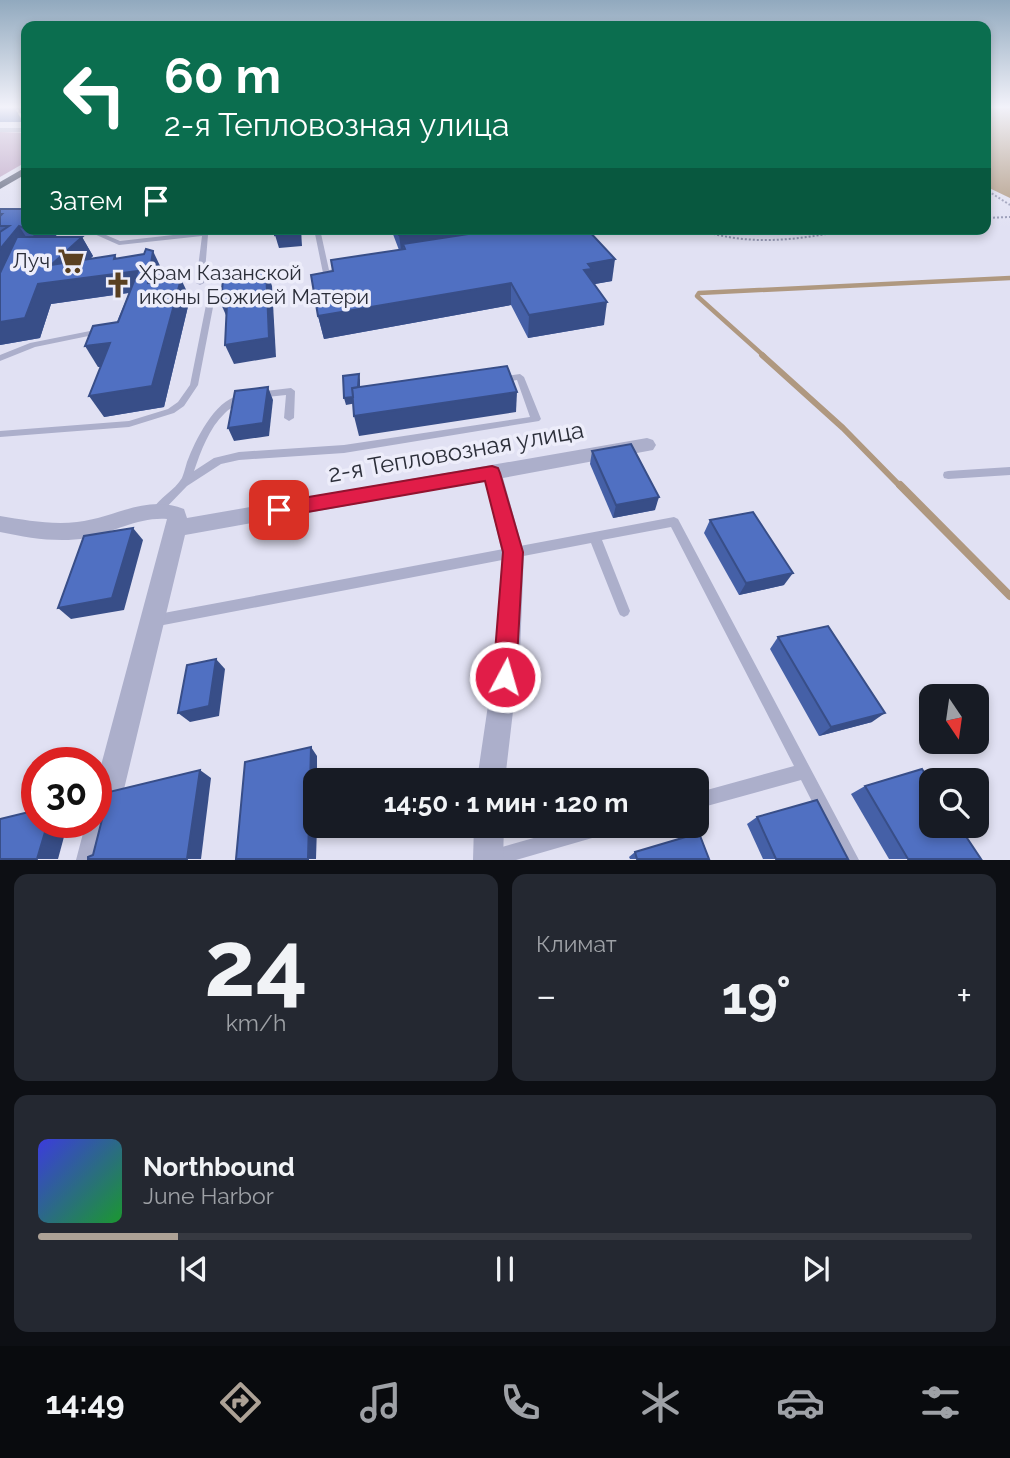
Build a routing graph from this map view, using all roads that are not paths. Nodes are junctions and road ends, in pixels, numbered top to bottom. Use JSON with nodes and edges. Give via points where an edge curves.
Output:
{"nodes":[{"id":1,"x":21,"y":173,"type":"edge"},
{"id":2,"x":0,"y":186,"type":"edge"},
{"id":3,"x":98,"y":235,"type":"edge"},
{"id":4,"x":195,"y":235,"type":"edge"},
{"id":5,"x":205,"y":235,"type":"edge"},
{"id":6,"x":318,"y":235,"type":"edge"},
{"id":7,"x":340,"y":271,"type":"edge"},
{"id":8,"x":200,"y":283,"type":"dead end"},
{"id":9,"x":210,"y":302,"type":"dead end"},
{"id":10,"x":110,"y":328,"type":"edge"},
{"id":11,"x":0,"y":358,"type":"edge"},
{"id":12,"x":495,"y":381,"type":"edge"},
{"id":13,"x":289,"y":418,"type":"dead end"},
{"id":14,"x":0,"y":434,"type":"edge"},
{"id":15,"x":647,"y":445,"type":"dead end"},
{"id":16,"x":1010,"y":471,"type":"edge"},
{"id":17,"x":492,"y":473,"type":"junction"},
{"id":18,"x":948,"y":475,"type":"dead end"},
{"id":19,"x":184,"y":483,"type":"junction"},
{"id":20,"x":157,"y":510,"type":"junction"},
{"id":21,"x":0,"y":524,"type":"edge"},
{"id":22,"x":176,"y":528,"type":"junction"},
{"id":23,"x":595,"y":537,"type":"junction"},
{"id":24,"x":513,"y":552,"type":"junction"},
{"id":25,"x":624,"y":611,"type":"dead end"},
{"id":26,"x":152,"y":621,"type":"junction"},
{"id":27,"x":493,"y":768,"type":"edge"},
{"id":28,"x":805,"y":771,"type":"junction"},
{"id":29,"x":709,"y":797,"type":"edge"},
{"id":30,"x":488,"y":838,"type":"edge"},
{"id":31,"x":562,"y":838,"type":"edge"},
{"id":32,"x":91,"y":859,"type":"edge"},
{"id":33,"x":486,"y":859,"type":"edge"},
{"id":34,"x":851,"y":859,"type":"edge"}],
"edges":[{"from":1,"to":2,"type":"main road"},
{"from":3,"to":4,"type":"lane","via":[[119,243]]},
{"from":5,"to":8,"type":"lane"},
{"from":6,"to":7,"type":"lane","via":[[326,273]]},
{"from":9,"to":14,"type":"lane","via":[[194,385],[171,411],[129,424]]},
{"from":10,"to":11,"type":"lane","via":[[33,345]]},
{"from":12,"to":19,"type":"lane","via":[[520,377],[536,419],[344,449],[239,456],[218,461]]},
{"from":13,"to":19,"type":"lane","via":[[291,391],[229,402],[198,445]]},
{"from":15,"to":17,"type":"street","name":"2-я Тепловозная улица"},
{"from":16,"to":18,"type":"lane"},
{"from":17,"to":22,"type":"street","name":"2-я Тепловозная улица"},
{"from":17,"to":24,"type":"street"},
{"from":19,"to":20,"type":"lane"},
{"from":20,"to":21,"type":"street","via":[[58,533]]},
{"from":20,"to":22,"type":"street","via":[[170,510],[177,516]]},
{"from":22,"to":26,"type":"street"},
{"from":23,"to":24,"type":"lane"},
{"from":23,"to":25,"type":"lane"},
{"from":23,"to":28,"type":"lane","via":[[674,522]]},
{"from":24,"to":26,"type":"lane"},
{"from":24,"to":27,"type":"street","via":[[508,650]]},
{"from":26,"to":32,"type":"street"},
{"from":28,"to":29,"type":"lane"},
{"from":28,"to":34,"type":"lane"},
{"from":30,"to":33,"type":"street"},
{"from":31,"to":33,"type":"lane"}]}
